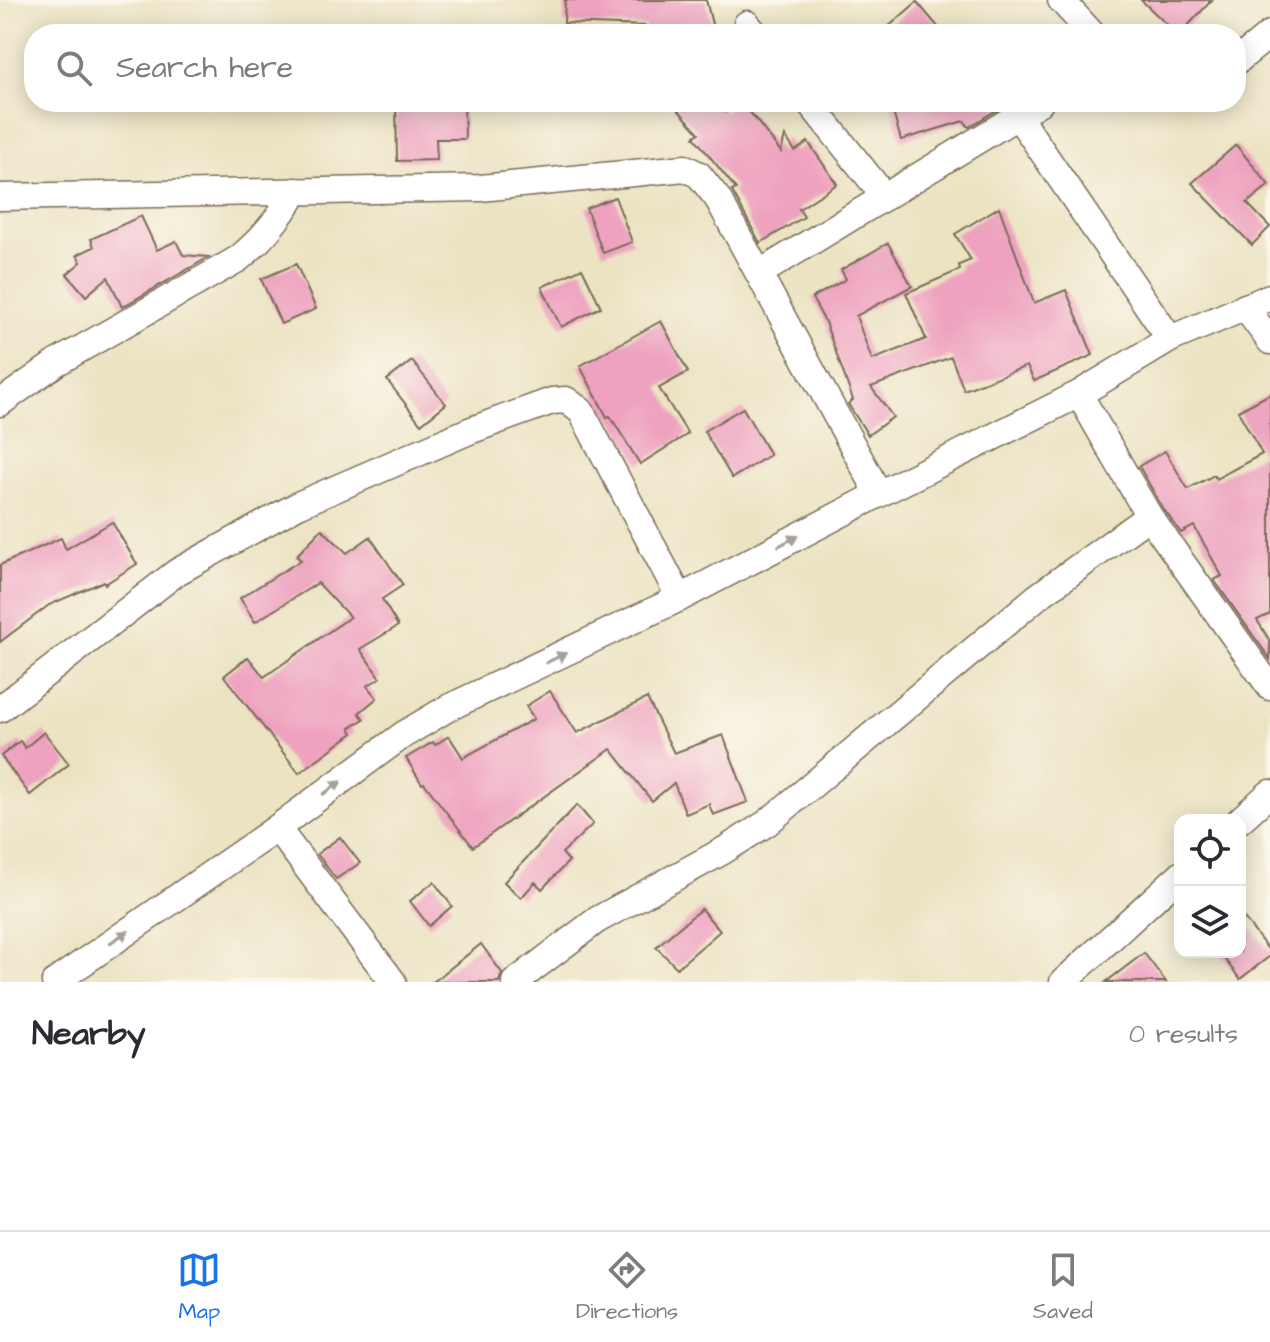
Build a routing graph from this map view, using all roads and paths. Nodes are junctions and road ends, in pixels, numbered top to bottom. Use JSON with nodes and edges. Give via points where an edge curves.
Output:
{"nodes":[{"id":1,"x":1061,"y":0,"type":"edge"},
{"id":2,"x":1083,"y":24,"type":"edge"},
{"id":3,"x":1270,"y":34,"type":"edge"},
{"id":4,"x":1246,"y":54,"type":"edge"},
{"id":5,"x":817,"y":112,"type":"edge"},
{"id":6,"x":1024,"y":112,"type":"edge"},
{"id":7,"x":1031,"y":112,"type":"edge"},
{"id":8,"x":296,"y":191,"type":"junction"},
{"id":9,"x":0,"y":197,"type":"edge"},
{"id":10,"x":885,"y":197,"type":"junction"},
{"id":11,"x":760,"y":273,"type":"junction"},
{"id":12,"x":1270,"y":297,"type":"edge"},
{"id":13,"x":1245,"y":307,"type":"junction"},
{"id":14,"x":1170,"y":339,"type":"junction"},
{"id":15,"x":1270,"y":341,"type":"edge"},
{"id":16,"x":1079,"y":394,"type":"junction"},
{"id":17,"x":0,"y":403,"type":"edge"},
{"id":18,"x":879,"y":494,"type":"junction"},
{"id":19,"x":1149,"y":516,"type":"junction"},
{"id":20,"x":680,"y":598,"type":"junction"},
{"id":21,"x":1270,"y":687,"type":"edge"},
{"id":22,"x":0,"y":709,"type":"edge"},
{"id":23,"x":1270,"y":793,"type":"edge"},
{"id":24,"x":1246,"y":815,"type":"edge"},
{"id":25,"x":277,"y":828,"type":"junction"},
{"id":26,"x":1174,"y":880,"type":"edge"},
{"id":27,"x":85,"y":973,"type":"edge"},
{"id":28,"x":55,"y":982,"type":"edge"},
{"id":29,"x":393,"y":982,"type":"edge"},
{"id":30,"x":515,"y":982,"type":"edge"},
{"id":31,"x":1063,"y":982,"type":"edge"}],
"edges":[{"from":1,"to":2,"type":"street"},
{"from":3,"to":4,"type":"street"},
{"from":5,"to":10,"type":"street"},
{"from":6,"to":10,"type":"street"},
{"from":7,"to":14,"type":"street"},
{"from":8,"to":9,"type":"street"},
{"from":8,"to":11,"type":"street","via":[[480,188],[685,168],[699,175],[718,199]]},
{"from":8,"to":17,"type":"street","via":[[277,222],[238,259],[56,363]]},
{"from":10,"to":11,"type":"street"},
{"from":11,"to":18,"type":"street"},
{"from":12,"to":13,"type":"street"},
{"from":13,"to":14,"type":"street"},
{"from":13,"to":15,"type":"street"},
{"from":14,"to":16,"type":"street"},
{"from":16,"to":18,"type":"street"},
{"from":16,"to":19,"type":"street"},
{"from":20,"to":18,"type":"street","one_way":true},
{"from":19,"to":21,"type":"street"},
{"from":19,"to":30,"type":"street","via":[[1037,597],[767,823],[597,920]]},
{"from":20,"to":22,"type":"street","via":[[581,411],[566,400],[552,401],[298,505],[177,572]]},
{"from":25,"to":20,"type":"street","one_way":true,"via":[[448,708]]},
{"from":23,"to":24,"type":"street"},
{"from":27,"to":25,"type":"street","one_way":true},
{"from":25,"to":29,"type":"street"},
{"from":26,"to":31,"type":"street"},
{"from":27,"to":28,"type":"street"}]}
